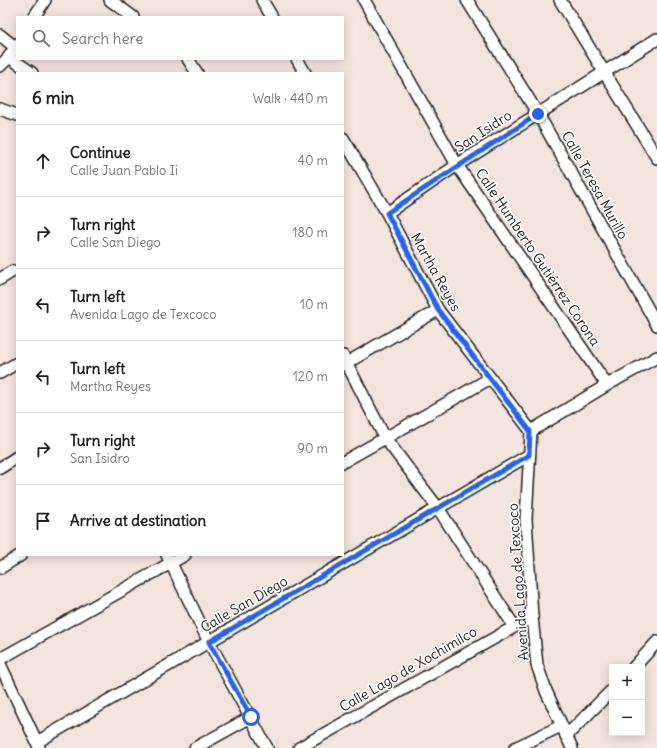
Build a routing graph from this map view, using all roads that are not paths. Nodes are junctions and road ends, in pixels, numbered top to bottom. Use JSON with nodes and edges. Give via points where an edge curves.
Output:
{"nodes":[{"id":1,"x":45,"y":0,"type":"edge"},
{"id":2,"x":110,"y":0,"type":"edge"},
{"id":3,"x":262,"y":0,"type":"edge"},
{"id":4,"x":364,"y":0,"type":"edge"},
{"id":5,"x":467,"y":0,"type":"edge"},
{"id":6,"x":560,"y":0,"type":"edge"},
{"id":7,"x":35,"y":16,"type":"edge"},
{"id":8,"x":133,"y":16,"type":"edge"},
{"id":9,"x":271,"y":16,"type":"edge"},
{"id":10,"x":0,"y":35,"type":"edge"},
{"id":11,"x":657,"y":39,"type":"edge"},
{"id":12,"x":16,"y":45,"type":"edge"},
{"id":13,"x":9,"y":57,"type":"junction"},
{"id":14,"x":189,"y":60,"type":"edge"},
{"id":15,"x":298,"y":60,"type":"edge"},
{"id":16,"x":0,"y":66,"type":"edge"},
{"id":17,"x":31,"y":72,"type":"edge"},
{"id":18,"x":196,"y":72,"type":"edge"},
{"id":19,"x":304,"y":72,"type":"edge"},
{"id":20,"x":603,"y":73,"type":"junction"},
{"id":21,"x":0,"y":109,"type":"edge"},
{"id":22,"x":538,"y":114,"type":"junction"},
{"id":23,"x":16,"y":115,"type":"edge"},
{"id":24,"x":344,"y":140,"type":"edge"},
{"id":25,"x":657,"y":158,"type":"edge"},
{"id":26,"x":458,"y":165,"type":"junction"},
{"id":27,"x":387,"y":213,"type":"junction"},
{"id":28,"x":13,"y":272,"type":"dead end"},
{"id":29,"x":0,"y":279,"type":"edge"},
{"id":30,"x":438,"y":310,"type":"junction"},
{"id":31,"x":657,"y":325,"type":"edge"},
{"id":32,"x":657,"y":357,"type":"edge"},
{"id":33,"x":345,"y":361,"type":"edge"},
{"id":34,"x":16,"y":364,"type":"edge"},
{"id":35,"x":0,"y":373,"type":"edge"},
{"id":36,"x":490,"y":379,"type":"junction"},
{"id":37,"x":607,"y":385,"type":"junction"},
{"id":38,"x":530,"y":431,"type":"junction"},
{"id":39,"x":385,"y":438,"type":"junction"},
{"id":40,"x":529,"y":455,"type":"junction"},
{"id":41,"x":16,"y":458,"type":"edge"},
{"id":42,"x":344,"y":461,"type":"edge"},
{"id":43,"x":0,"y":468,"type":"edge"},
{"id":44,"x":438,"y":508,"type":"junction"},
{"id":45,"x":19,"y":556,"type":"edge"},
{"id":46,"x":181,"y":556,"type":"edge"},
{"id":47,"x":169,"y":559,"type":"edge"},
{"id":48,"x":0,"y":568,"type":"edge"},
{"id":49,"x":532,"y":617,"type":"junction"},
{"id":50,"x":514,"y":626,"type":"junction"},
{"id":51,"x":209,"y":642,"type":"junction"},
{"id":52,"x":657,"y":642,"type":"edge"},
{"id":53,"x":0,"y":659,"type":"edge"},
{"id":54,"x":0,"y":664,"type":"edge"},
{"id":55,"x":637,"y":664,"type":"edge"},
{"id":56,"x":609,"y":693,"type":"edge"},
{"id":57,"x":251,"y":717,"type":"junction"},
{"id":58,"x":561,"y":726,"type":"junction"},
{"id":59,"x":566,"y":736,"type":"junction"},
{"id":60,"x":38,"y":745,"type":"edge"},
{"id":61,"x":305,"y":747,"type":"edge"},
{"id":62,"x":196,"y":748,"type":"edge"},
{"id":63,"x":267,"y":748,"type":"edge"},
{"id":64,"x":515,"y":748,"type":"edge"},
{"id":65,"x":572,"y":748,"type":"edge"}],
"edges":[{"from":1,"to":7,"type":"street"},
{"from":2,"to":8,"type":"street"},
{"from":3,"to":9,"type":"street"},
{"from":4,"to":26,"type":"street","name":"Calle Humberto Gutiérrez Corona"},
{"from":5,"to":22,"type":"street","name":"Calle Teresa Murillo"},
{"from":6,"to":20,"type":"street"},
{"from":10,"to":12,"type":"street"},
{"from":11,"to":20,"type":"street","name":"San Isidro"},
{"from":12,"to":13,"type":"street"},
{"from":13,"to":16,"type":"street"},
{"from":13,"to":17,"type":"street"},
{"from":14,"to":18,"type":"street"},
{"from":15,"to":19,"type":"street"},
{"from":20,"to":22,"type":"street","name":"San Isidro"},
{"from":20,"to":25,"type":"street"},
{"from":21,"to":23,"type":"street"},
{"from":22,"to":26,"type":"street","name":"San Isidro"},
{"from":22,"to":31,"type":"street","name":"Calle Teresa Murillo"},
{"from":24,"to":27,"type":"street","name":"Martha Reyes"},
{"from":26,"to":27,"type":"street","name":"San Isidro"},
{"from":26,"to":37,"type":"street","name":"Calle Humberto Gutiérrez Corona"},
{"from":27,"to":30,"type":"street","name":"Martha Reyes"},
{"from":28,"to":29,"type":"street"},
{"from":30,"to":33,"type":"street"},
{"from":30,"to":36,"type":"street","name":"Martha Reyes"},
{"from":32,"to":37,"type":"street"},
{"from":33,"to":39,"type":"street"},
{"from":34,"to":35,"type":"street"},
{"from":36,"to":38,"type":"street","name":"Martha Reyes"},
{"from":36,"to":39,"type":"street"},
{"from":37,"to":38,"type":"street"},
{"from":38,"to":40,"type":"street","name":"Avenida Lago de Texcoco"},
{"from":39,"to":42,"type":"street"},
{"from":39,"to":44,"type":"street"},
{"from":40,"to":44,"type":"street","name":"Calle San Diego"},
{"from":40,"to":49,"type":"street","name":"Avenida Lago de Texcoco","via":[[526,519]]},
{"from":41,"to":43,"type":"street"},
{"from":44,"to":50,"type":"street"},
{"from":44,"to":51,"type":"street","name":"Calle San Diego"},
{"from":45,"to":48,"type":"street"},
{"from":46,"to":47,"type":"street"},
{"from":47,"to":51,"type":"street"},
{"from":47,"to":53,"type":"street"},
{"from":49,"to":50,"type":"street","name":"Calle Lago de Xochimilco"},
{"from":49,"to":58,"type":"street","name":"Avenida Lago de Texcoco","via":[[537,665]]},
{"from":50,"to":61,"type":"street","name":"Calle Lago de Xochimilco"},
{"from":51,"to":57,"type":"street"},
{"from":51,"to":60,"type":"street","name":"Calle San Diego"},
{"from":52,"to":55,"type":"street"},
{"from":54,"to":60,"type":"street"},
{"from":56,"to":59,"type":"street"},
{"from":57,"to":62,"type":"street"},
{"from":57,"to":63,"type":"street"},
{"from":58,"to":59,"type":"street","name":"Avenida Lago de Texcoco"},
{"from":58,"to":64,"type":"street"},
{"from":59,"to":65,"type":"street","name":"Avenida Lago de Texcoco"}]}
